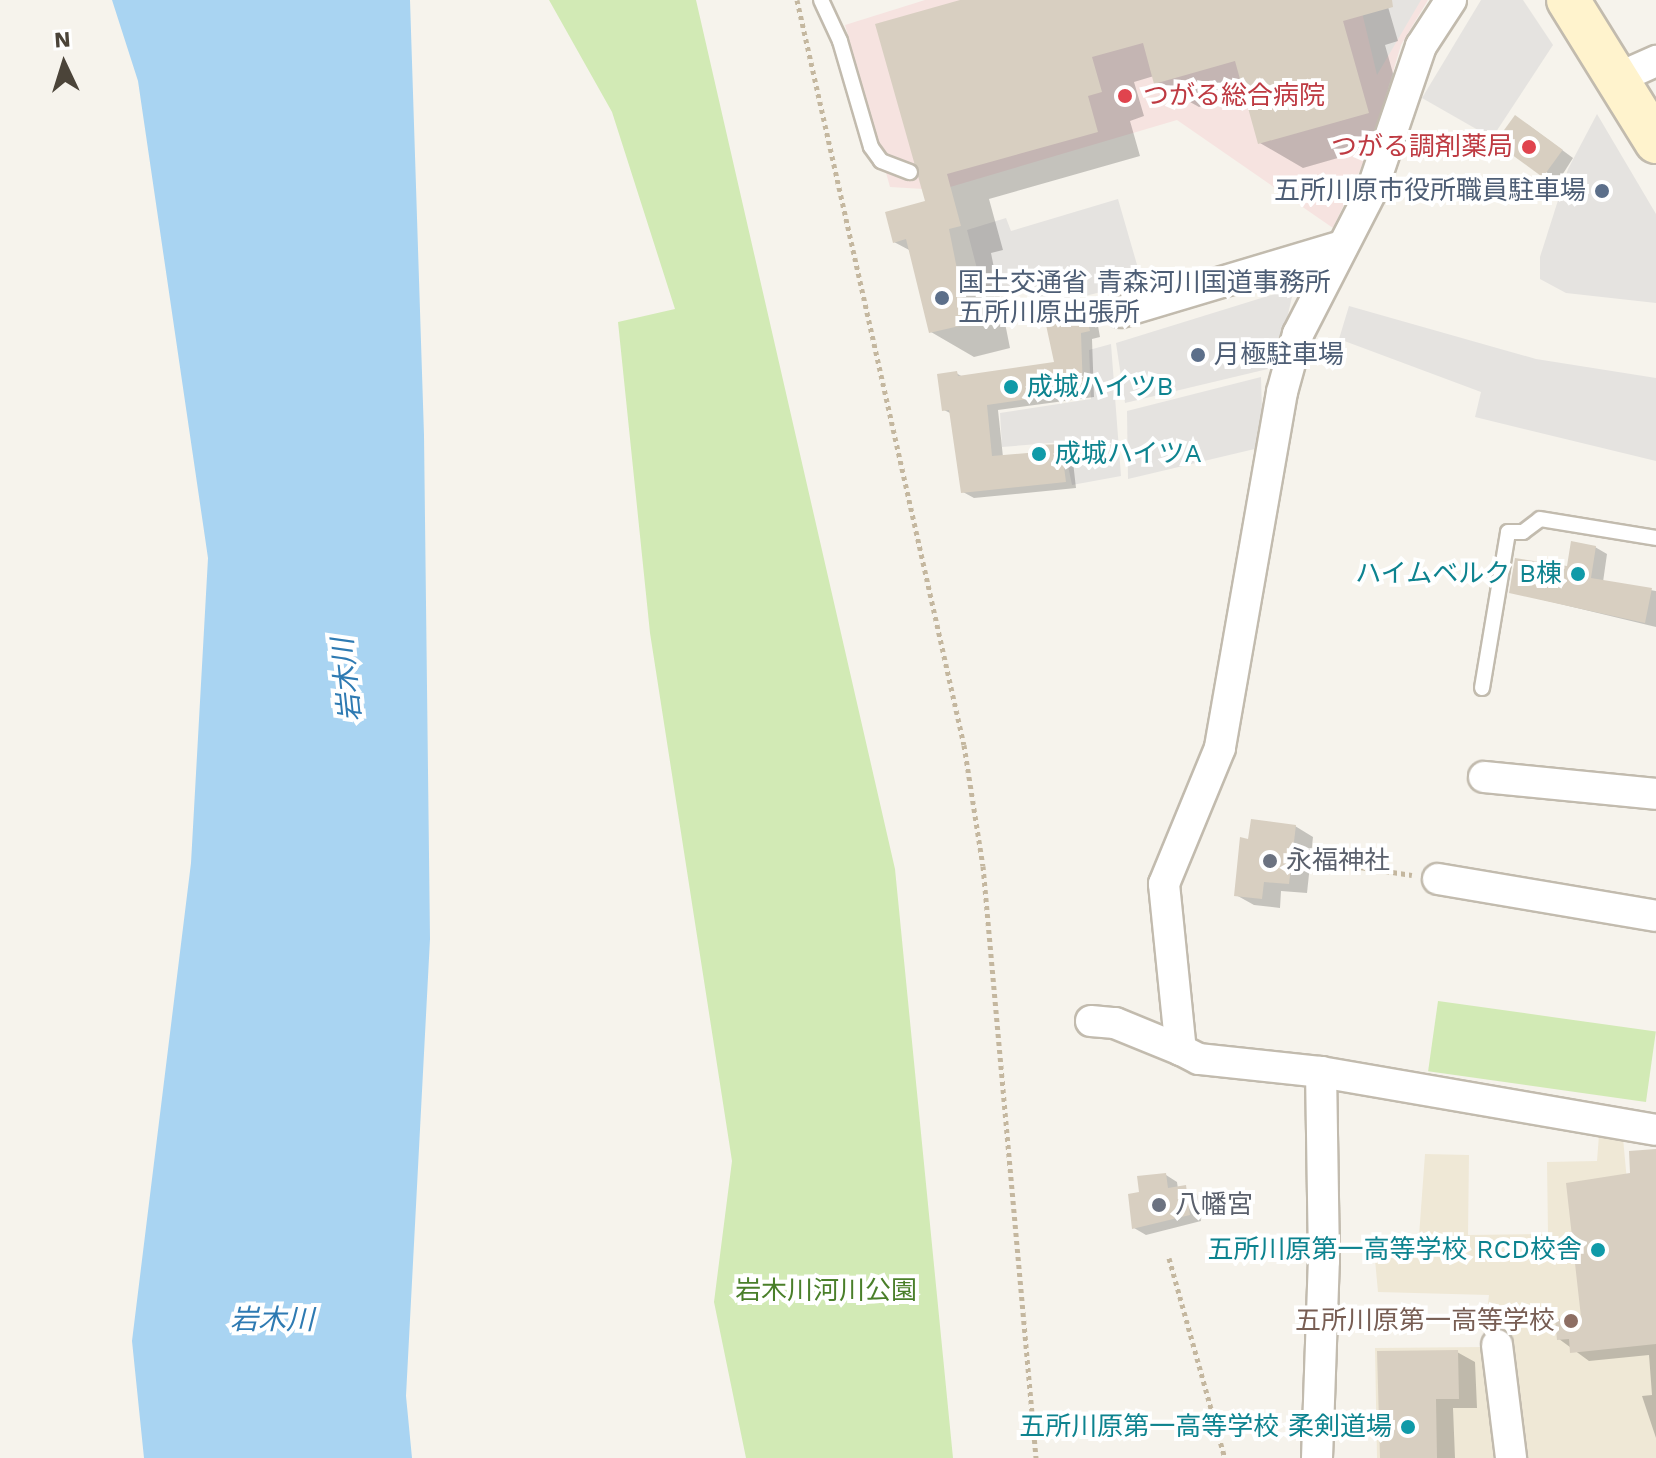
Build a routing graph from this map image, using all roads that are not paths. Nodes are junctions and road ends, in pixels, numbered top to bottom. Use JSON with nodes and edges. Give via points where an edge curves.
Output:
{"nodes":[{"id":1,"x":821,"y":0,"type":"edge"},
{"id":2,"x":1451,"y":0,"type":"edge"},
{"id":3,"x":1568,"y":0,"type":"edge"},
{"id":4,"x":1656,"y":61,"type":"edge"},
{"id":5,"x":1618,"y":78,"type":"junction"},
{"id":6,"x":1656,"y":142,"type":"edge"},
{"id":7,"x":910,"y":172,"type":"dead end"},
{"id":8,"x":1342,"y":246,"type":"junction"},
{"id":9,"x":1121,"y":312,"type":"dead end"},
{"id":10,"x":1656,"y":538,"type":"edge"},
{"id":11,"x":1482,"y":688,"type":"dead end"},
{"id":12,"x":1484,"y":777,"type":"dead end"},
{"id":13,"x":1656,"y":794,"type":"edge"},
{"id":14,"x":1438,"y":879,"type":"road end"},
{"id":15,"x":1656,"y":916,"type":"edge"},
{"id":16,"x":1091,"y":1021,"type":"dead end"},
{"id":17,"x":1181,"y":1050,"type":"junction"},
{"id":18,"x":1321,"y":1072,"type":"junction"},
{"id":19,"x":1656,"y":1130,"type":"edge"},
{"id":20,"x":1497,"y":1345,"type":"dead end"},
{"id":21,"x":1317,"y":1458,"type":"edge"},
{"id":22,"x":1511,"y":1458,"type":"edge"}],
"edges":[{"from":1,"to":7,"type":"lane","via":[[840,41],[871,147],[881,161]]},
{"from":2,"to":8,"type":"street","via":[[1421,46],[1372,190]]},
{"from":3,"to":5,"type":"street"},
{"from":4,"to":5,"type":"street"},
{"from":5,"to":6,"type":"street"},
{"from":8,"to":9,"type":"street"},
{"from":8,"to":17,"type":"street","via":[[1298,334],[1282,392],[1220,748],[1164,884]]},
{"from":10,"to":11,"type":"lane","via":[[1540,519],[1523,532],[1508,532]]},
{"from":12,"to":13,"type":"street"},
{"from":14,"to":15,"type":"street"},
{"from":16,"to":17,"type":"street","via":[[1115,1023]]},
{"from":17,"to":18,"type":"street","via":[[1199,1059]]},
{"from":18,"to":19,"type":"street"},
{"from":18,"to":21,"type":"street","via":[[1324,1261]]},
{"from":20,"to":22,"type":"street"}]}
